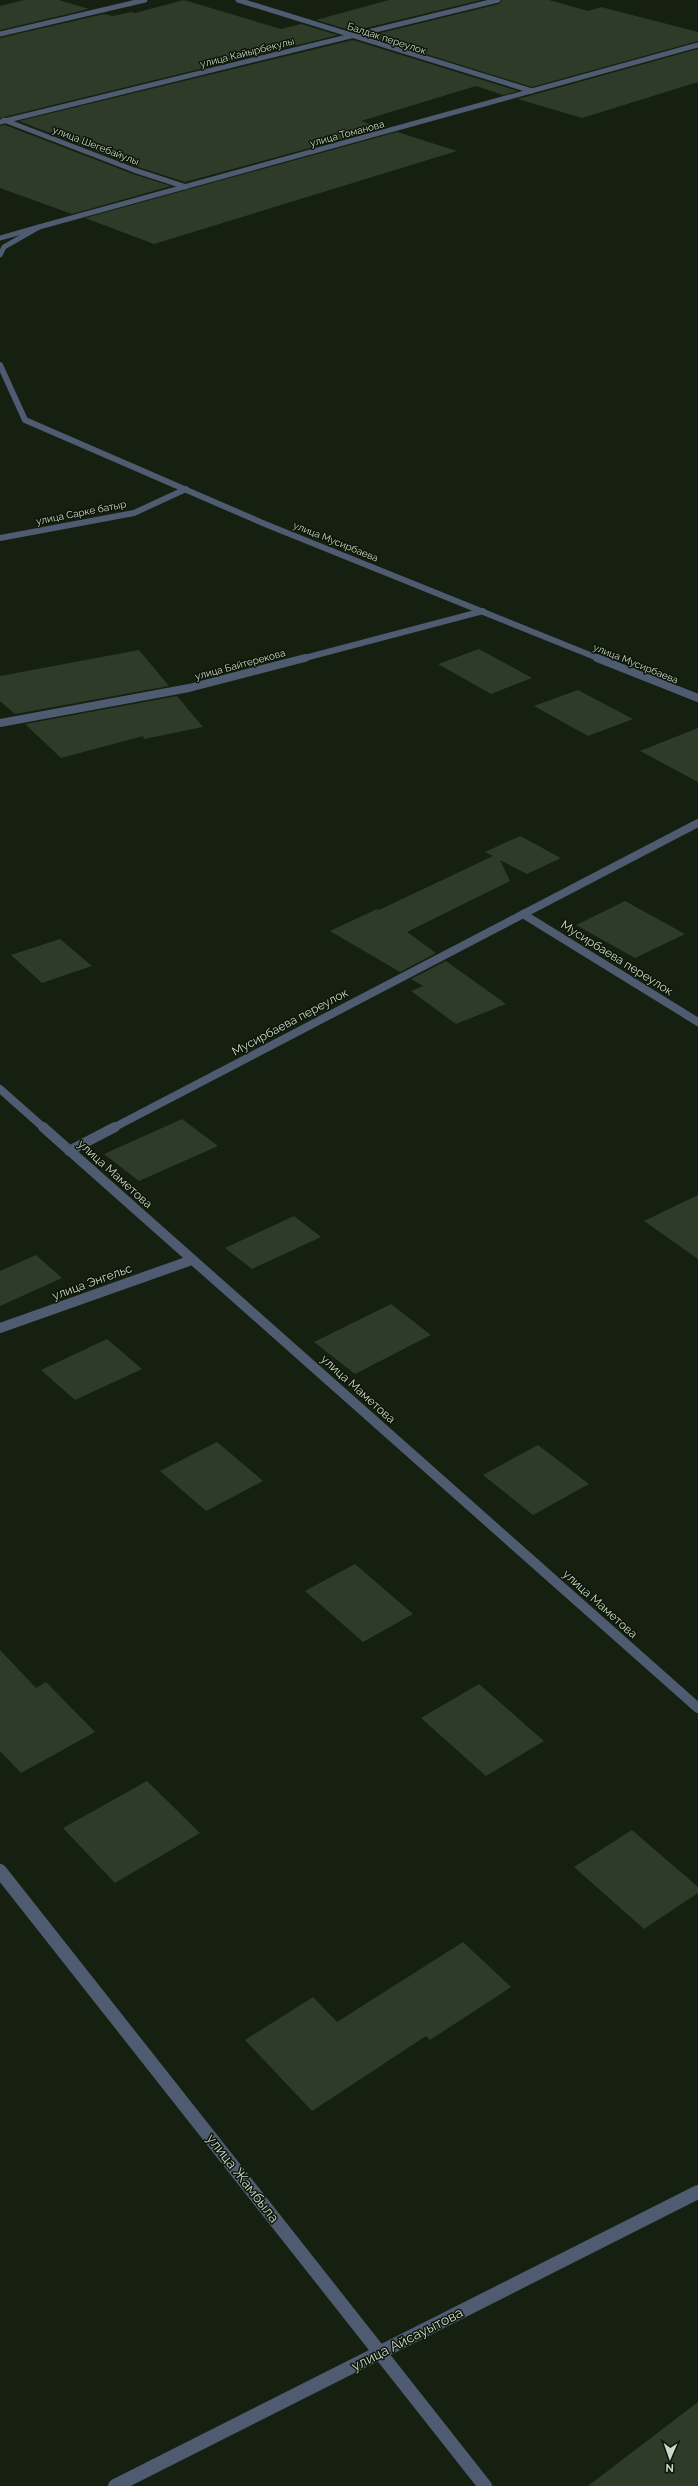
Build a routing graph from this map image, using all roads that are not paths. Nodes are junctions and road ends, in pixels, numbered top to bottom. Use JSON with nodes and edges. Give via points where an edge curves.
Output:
{"nodes":[{"id":1,"x":145,"y":0,"type":"edge"},
{"id":2,"x":238,"y":0,"type":"edge"},
{"id":3,"x":498,"y":0,"type":"edge"},
{"id":4,"x":0,"y":34,"type":"edge"},
{"id":5,"x":352,"y":36,"type":"junction"},
{"id":6,"x":698,"y":45,"type":"edge"},
{"id":7,"x":532,"y":91,"type":"junction"},
{"id":8,"x":2,"y":120,"type":"edge"},
{"id":9,"x":186,"y":187,"type":"junction"},
{"id":10,"x":39,"y":227,"type":"junction"},
{"id":11,"x":0,"y":238,"type":"edge"},
{"id":12,"x":0,"y":255,"type":"edge"},
{"id":13,"x":0,"y":365,"type":"edge"},
{"id":14,"x":186,"y":489,"type":"junction"},
{"id":15,"x":0,"y":538,"type":"edge"},
{"id":16,"x":483,"y":611,"type":"junction"},
{"id":17,"x":698,"y":698,"type":"edge"},
{"id":18,"x":0,"y":722,"type":"edge"},
{"id":19,"x":698,"y":823,"type":"edge"},
{"id":20,"x":523,"y":914,"type":"junction"},
{"id":21,"x":698,"y":1022,"type":"edge"},
{"id":22,"x":0,"y":1090,"type":"edge"},
{"id":23,"x":69,"y":1151,"type":"junction"},
{"id":24,"x":192,"y":1260,"type":"junction"},
{"id":25,"x":0,"y":1328,"type":"edge"},
{"id":26,"x":698,"y":1708,"type":"edge"},
{"id":27,"x":0,"y":1871,"type":"edge"},
{"id":28,"x":698,"y":2192,"type":"edge"},
{"id":29,"x":380,"y":2352,"type":"junction"},
{"id":30,"x":116,"y":2486,"type":"edge"},
{"id":31,"x":485,"y":2486,"type":"edge"}],
"edges":[{"from":1,"to":4,"type":"street"},
{"from":2,"to":5,"type":"street","name":"Балдак переулок"},
{"from":3,"to":5,"type":"street","name":"улица Кайырбекулы"},
{"from":5,"to":7,"type":"street","name":"Балдак переулок"},
{"from":5,"to":8,"type":"street","name":"улица Кайырбекулы"},
{"from":6,"to":7,"type":"street","name":"улица Томанова"},
{"from":7,"to":9,"type":"street","name":"улица Томанова"},
{"from":8,"to":9,"type":"street","name":"улица Шегебайулы"},
{"from":9,"to":10,"type":"street","name":"улица Томанова"},
{"from":10,"to":11,"type":"street","name":"улица Томанова"},
{"from":10,"to":12,"type":"street","via":[[4,247]]},
{"from":13,"to":14,"type":"street","name":"улица Мусирбаева","via":[[24,420]]},
{"from":14,"to":15,"type":"street","name":"улица Сарке батыр","via":[[134,513]]},
{"from":14,"to":16,"type":"street","name":"улица Мусирбаева"},
{"from":16,"to":17,"type":"street","name":"улица Мусирбаева"},
{"from":16,"to":18,"type":"street","name":"улица Байтерекова","via":[[189,688]]},
{"from":19,"to":20,"type":"street","name":"Мусирбаева переулок"},
{"from":20,"to":21,"type":"street","name":"Мусирбаева переулок"},
{"from":20,"to":23,"type":"street","name":"Мусирбаева переулок"},
{"from":22,"to":23,"type":"street","name":"улица Маметова"},
{"from":23,"to":24,"type":"street","name":"улица Маметова"},
{"from":24,"to":25,"type":"street","name":"улица Энгельс"},
{"from":24,"to":26,"type":"street","name":"улица Маметова"},
{"from":27,"to":29,"type":"street","name":"улица Жамбыла"},
{"from":28,"to":29,"type":"street","name":"улица Айсауытова"},
{"from":29,"to":30,"type":"street","name":"улица Айсауытова"},
{"from":29,"to":31,"type":"street","name":"улица Жамбыла"}]}
